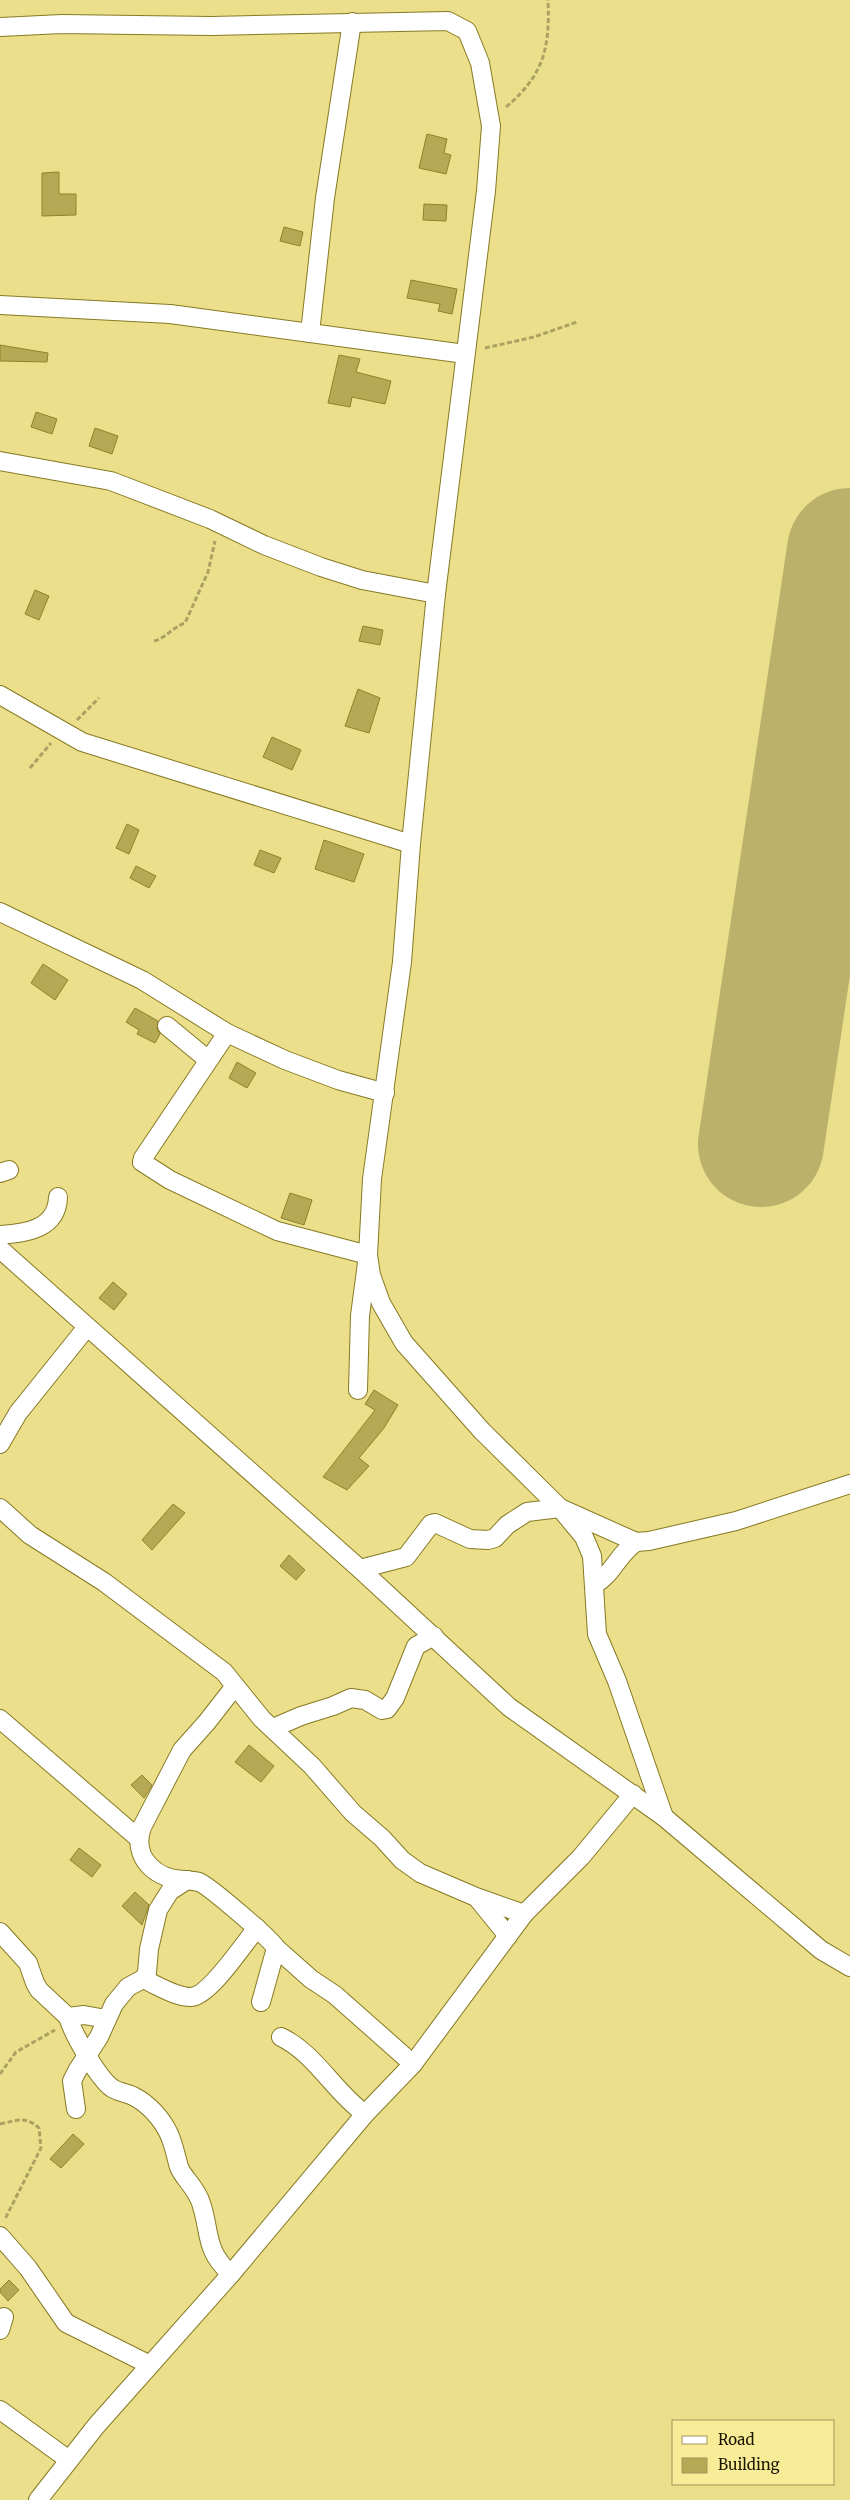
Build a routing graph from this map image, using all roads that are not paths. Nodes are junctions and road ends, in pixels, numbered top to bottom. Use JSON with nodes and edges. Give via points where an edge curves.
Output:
{"nodes":[{"id":1,"x":352,"y":22,"type":"junction"},
{"id":2,"x":0,"y":27,"type":"edge"},
{"id":3,"x":0,"y":305,"type":"edge"},
{"id":4,"x":310,"y":333,"type":"junction"},
{"id":5,"x":465,"y":354,"type":"junction"},
{"id":6,"x":0,"y":461,"type":"edge"},
{"id":7,"x":436,"y":594,"type":"junction"},
{"id":8,"x":0,"y":695,"type":"edge"},
{"id":9,"x":411,"y":844,"type":"junction"},
{"id":10,"x":0,"y":912,"type":"edge"},
{"id":11,"x":167,"y":1026,"type":"dead end"},
{"id":12,"x":227,"y":1033,"type":"junction"},
{"id":13,"x":207,"y":1060,"type":"junction"},
{"id":14,"x":385,"y":1093,"type":"junction"},
{"id":15,"x":58,"y":1197,"type":"dead end"},
{"id":16,"x":0,"y":1235,"type":"edge"},
{"id":17,"x":0,"y":1249,"type":"edge"},
{"id":18,"x":368,"y":1255,"type":"junction"},
{"id":19,"x":87,"y":1327,"type":"junction"},
{"id":20,"x":358,"y":1390,"type":"dead end"},
{"id":21,"x":0,"y":1444,"type":"edge"},
{"id":22,"x":850,"y":1484,"type":"edge"},
{"id":23,"x":0,"y":1508,"type":"edge"},
{"id":24,"x":560,"y":1508,"type":"junction"},
{"id":25,"x":636,"y":1542,"type":"junction"},
{"id":26,"x":365,"y":1574,"type":"junction"},
{"id":27,"x":594,"y":1585,"type":"junction"},
{"id":28,"x":434,"y":1636,"type":"junction"},
{"id":29,"x":234,"y":1686,"type":"junction"},
{"id":30,"x":0,"y":1719,"type":"edge"},
{"id":31,"x":273,"y":1728,"type":"junction"},
{"id":32,"x":633,"y":1794,"type":"junction"},
{"id":33,"x":664,"y":1818,"type":"junction"},
{"id":34,"x":138,"y":1838,"type":"junction"},
{"id":35,"x":187,"y":1880,"type":"junction"},
{"id":36,"x":476,"y":1896,"type":"junction"},
{"id":37,"x":524,"y":1914,"type":"junction"},
{"id":38,"x":257,"y":1928,"type":"junction"},
{"id":39,"x":0,"y":1932,"type":"edge"},
{"id":40,"x":508,"y":1936,"type":"junction"},
{"id":41,"x":276,"y":1948,"type":"junction"},
{"id":42,"x":850,"y":1967,"type":"edge"},
{"id":43,"x":143,"y":1979,"type":"junction"},
{"id":44,"x":262,"y":2002,"type":"dead end"},
{"id":45,"x":68,"y":2017,"type":"junction"},
{"id":46,"x":106,"y":2019,"type":"junction"},
{"id":47,"x":281,"y":2037,"type":"dead end"},
{"id":48,"x":88,"y":2055,"type":"junction"},
{"id":49,"x":413,"y":2064,"type":"junction"},
{"id":50,"x":76,"y":2109,"type":"dead end"},
{"id":51,"x":365,"y":2114,"type":"junction"},
{"id":52,"x":2,"y":2228,"type":"edge"},
{"id":53,"x":231,"y":2274,"type":"junction"},
{"id":54,"x":150,"y":2365,"type":"junction"},
{"id":55,"x":0,"y":2410,"type":"edge"},
{"id":56,"x":69,"y":2460,"type":"junction"},
{"id":57,"x":38,"y":2500,"type":"edge"}],
"edges":[{"from":1,"to":2,"type":"street"},
{"from":1,"to":4,"type":"street","via":[[325,198]]},
{"from":1,"to":5,"type":"street","via":[[448,21],[467,31],[480,63],[490,120],[486,191]]},
{"from":3,"to":4,"type":"street","via":[[170,314]]},
{"from":4,"to":5,"type":"street"},
{"from":5,"to":7,"type":"street"},
{"from":6,"to":7,"type":"street","via":[[111,481],[321,567],[362,580]]},
{"from":7,"to":9,"type":"street"},
{"from":8,"to":9,"type":"street","via":[[82,742]]},
{"from":9,"to":14,"type":"street","via":[[402,962]]},
{"from":10,"to":12,"type":"street","via":[[142,980]]},
{"from":11,"to":13,"type":"street"},
{"from":12,"to":13,"type":"street"},
{"from":12,"to":14,"type":"street","via":[[285,1060]]},
{"from":13,"to":18,"type":"street","via":[[143,1158],[144,1165],[277,1231]]},
{"from":14,"to":18,"type":"street","via":[[372,1179]]},
{"from":15,"to":16,"type":"street","via":[[58,1208],[52,1220],[37,1228]]},
{"from":17,"to":19,"type":"street"},
{"from":18,"to":20,"type":"street","via":[[360,1316]]},
{"from":18,"to":24,"type":"street","via":[[381,1303],[404,1343],[482,1431]]},
{"from":19,"to":21,"type":"street","via":[[18,1413]]},
{"from":19,"to":26,"type":"street"},
{"from":22,"to":25,"type":"street","via":[[700,1531]]},
{"from":23,"to":29,"type":"street","via":[[30,1535],[104,1582],[186,1643],[224,1672]]},
{"from":24,"to":25,"type":"street"},
{"from":24,"to":26,"type":"street","via":[[527,1512],[488,1540],[470,1538],[431,1524],[406,1557],[384,1563]]},
{"from":24,"to":27,"type":"street","via":[[592,1556]]},
{"from":25,"to":27,"type":"street","via":[[625,1549],[608,1576]]},
{"from":26,"to":28,"type":"street"},
{"from":27,"to":33,"type":"street","via":[[597,1634],[617,1681]]},
{"from":28,"to":31,"type":"street","via":[[416,1646],[395,1698],[387,1709],[351,1698]]},
{"from":28,"to":32,"type":"street","via":[[509,1707]]},
{"from":29,"to":31,"type":"street"},
{"from":29,"to":34,"type":"street","via":[[182,1750]]},
{"from":30,"to":34,"type":"street"},
{"from":31,"to":36,"type":"street","via":[[402,1860],[420,1873]]},
{"from":32,"to":33,"type":"street"},
{"from":32,"to":37,"type":"street","via":[[581,1857]]},
{"from":33,"to":42,"type":"street","via":[[821,1950]]},
{"from":34,"to":35,"type":"street","via":[[140,1851],[149,1867],[159,1875]]},
{"from":35,"to":38,"type":"street","via":[[209,1888]]},
{"from":35,"to":43,"type":"street","via":[[170,1890],[158,1910]]},
{"from":36,"to":37,"type":"street"},
{"from":36,"to":40,"type":"street"},
{"from":37,"to":40,"type":"street"},
{"from":38,"to":41,"type":"street"},
{"from":38,"to":43,"type":"street","via":[[212,1987],[196,1996],[182,1996]]},
{"from":39,"to":45,"type":"street","via":[[28,1963],[40,1990]]},
{"from":40,"to":49,"type":"street"},
{"from":41,"to":44,"type":"street"},
{"from":41,"to":49,"type":"street","via":[[311,1979],[335,1994]]},
{"from":43,"to":46,"type":"street","via":[[121,1994]]},
{"from":45,"to":46,"type":"street"},
{"from":45,"to":48,"type":"street","via":[[73,2033]]},
{"from":46,"to":48,"type":"street"},
{"from":47,"to":51,"type":"street","via":[[305,2051],[351,2104]]},
{"from":48,"to":50,"type":"street","via":[[72,2080]]},
{"from":48,"to":53,"type":"street","via":[[112,2088],[149,2107],[166,2129],[180,2168],[202,2205],[210,2246],[219,2263]]},
{"from":49,"to":51,"type":"street"},
{"from":51,"to":53,"type":"street"},
{"from":52,"to":54,"type":"street","via":[[66,2323]]},
{"from":53,"to":54,"type":"street"},
{"from":54,"to":56,"type":"street"},
{"from":55,"to":56,"type":"street"},
{"from":56,"to":57,"type":"street"}]}
